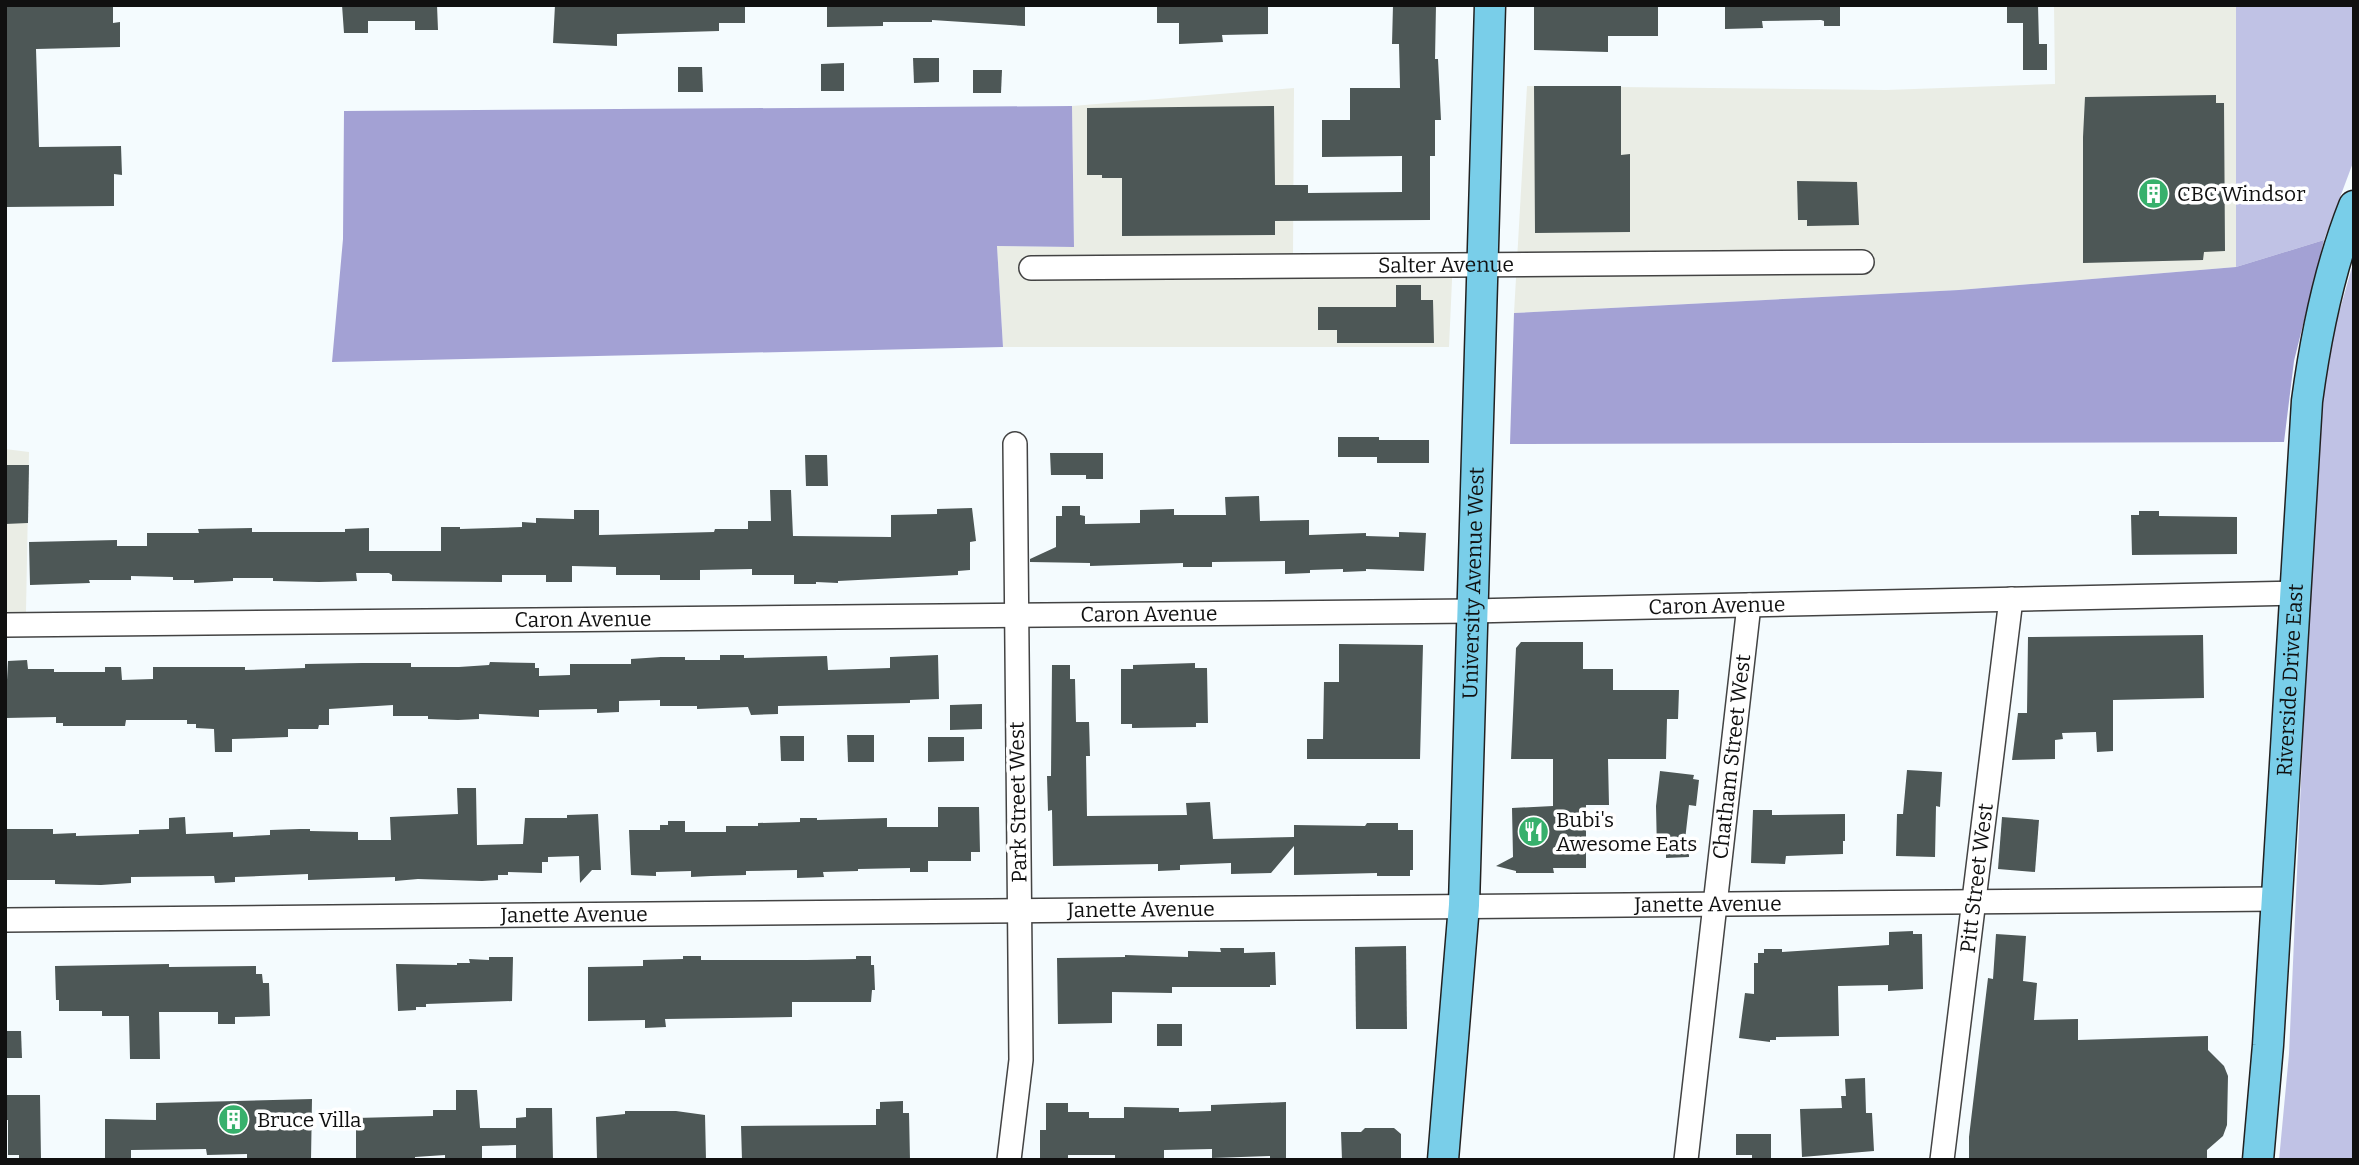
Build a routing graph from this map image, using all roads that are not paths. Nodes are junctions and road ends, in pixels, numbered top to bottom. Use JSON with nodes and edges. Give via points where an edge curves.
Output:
{"nodes":[{"id":1,"x":1490,"y":5,"type":"edge"},
{"id":2,"x":2354,"y":206,"type":"edge"},
{"id":3,"x":1862,"y":262,"type":"dead end"},
{"id":4,"x":1481,"y":265,"type":"junction"},
{"id":5,"x":1031,"y":268,"type":"dead end"},
{"id":6,"x":1015,"y":444,"type":"dead end"},
{"id":7,"x":2295,"y":593,"type":"junction"},
{"id":8,"x":2011,"y":599,"type":"junction"},
{"id":9,"x":1749,"y":605,"type":"junction"},
{"id":10,"x":1472,"y":611,"type":"junction"},
{"id":11,"x":1016,"y":615,"type":"junction"},
{"id":12,"x":5,"y":625,"type":"edge"},
{"id":13,"x":2276,"y":899,"type":"junction"},
{"id":14,"x":1974,"y":901,"type":"junction"},
{"id":15,"x":1715,"y":903,"type":"junction"},
{"id":16,"x":1464,"y":905,"type":"junction"},
{"id":17,"x":1020,"y":910,"type":"junction"},
{"id":18,"x":5,"y":920,"type":"edge"},
{"id":19,"x":1009,"y":1160,"type":"edge"},
{"id":20,"x":1443,"y":1160,"type":"edge"},
{"id":21,"x":1686,"y":1160,"type":"edge"},
{"id":22,"x":1942,"y":1160,"type":"edge"},
{"id":23,"x":2258,"y":1160,"type":"edge"}],
"edges":[{"from":1,"to":4,"type":"main road","name":"University Avenue West"},
{"from":2,"to":7,"type":"main road","name":"Riverside Drive East","via":[[2316,334],[2307,401]]},
{"from":3,"to":4,"type":"street","name":"Salter Avenue"},
{"from":4,"to":5,"type":"street","name":"Salter Avenue"},
{"from":4,"to":10,"type":"main road","name":"University Avenue West"},
{"from":6,"to":11,"type":"street","name":"Park Street West"},
{"from":7,"to":8,"type":"street","name":"Caron Avenue"},
{"from":7,"to":13,"type":"main road","name":"Riverside Drive East"},
{"from":8,"to":9,"type":"street","name":"Caron Avenue"},
{"from":8,"to":14,"type":"street","name":"Pitt Street West"},
{"from":9,"to":10,"type":"street","name":"Caron Avenue"},
{"from":9,"to":15,"type":"street","name":"Chatham Street West"},
{"from":10,"to":11,"type":"street","name":"Caron Avenue"},
{"from":10,"to":16,"type":"main road","name":"University Avenue West"},
{"from":11,"to":12,"type":"street","name":"Caron Avenue"},
{"from":11,"to":17,"type":"street","name":"Park Street West"},
{"from":13,"to":14,"type":"street","name":"Janette Avenue"},
{"from":13,"to":23,"type":"main road","name":"Riverside Drive East"},
{"from":14,"to":15,"type":"street","name":"Janette Avenue"},
{"from":14,"to":22,"type":"street","name":"Pitt Street West"},
{"from":15,"to":16,"type":"street","name":"Janette Avenue"},
{"from":15,"to":21,"type":"street","name":"Chatham Street West"},
{"from":16,"to":17,"type":"street","name":"Janette Avenue"},
{"from":16,"to":20,"type":"main road","name":"University Avenue West"},
{"from":17,"to":18,"type":"street","name":"Janette Avenue"},
{"from":17,"to":19,"type":"street","name":"Park Street West","via":[[1021,1059]]}]}
